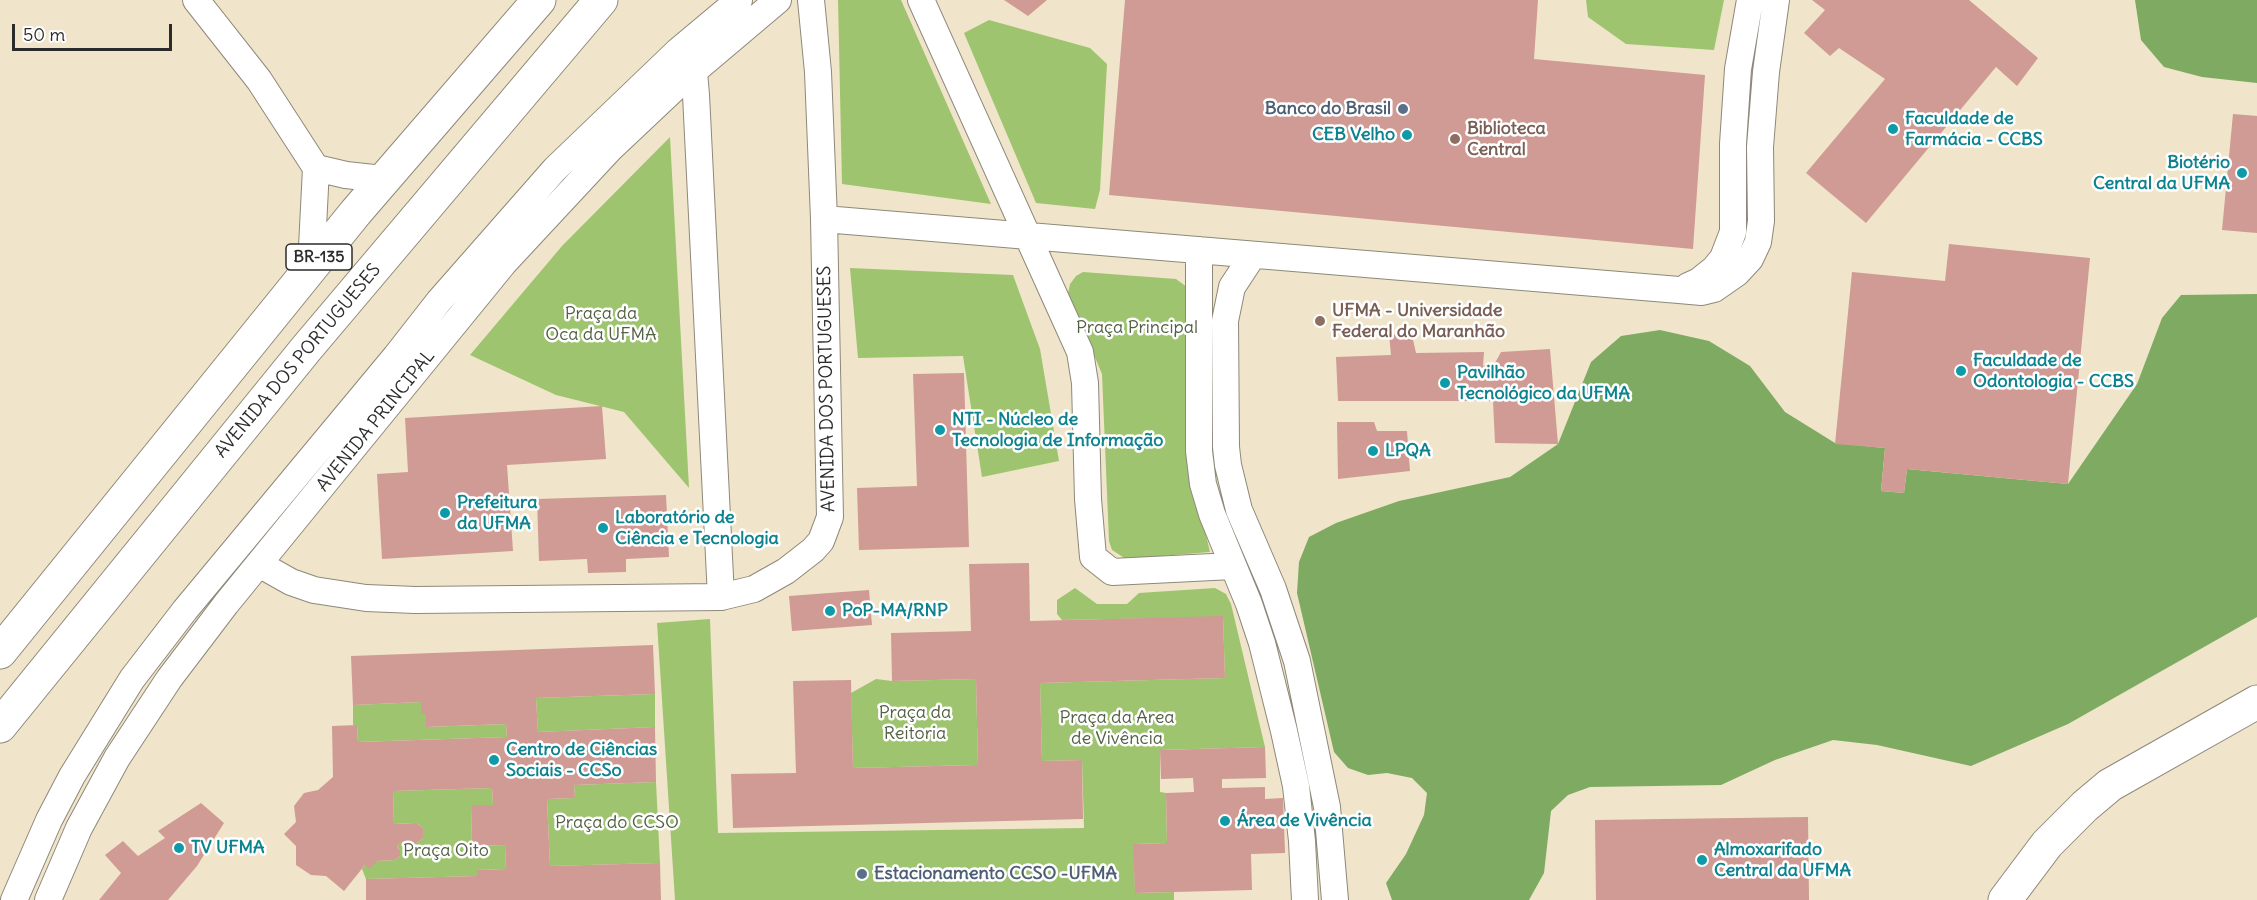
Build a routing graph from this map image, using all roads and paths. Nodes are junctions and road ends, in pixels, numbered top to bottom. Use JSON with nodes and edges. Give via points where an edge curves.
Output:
{"nodes":[{"id":1,"x":196,"y":0,"type":"edge"},
{"id":2,"x":539,"y":0,"type":"edge"},
{"id":3,"x":601,"y":0,"type":"edge"},
{"id":4,"x":740,"y":0,"type":"edge"},
{"id":5,"x":778,"y":0,"type":"edge"},
{"id":6,"x":811,"y":0,"type":"edge"},
{"id":7,"x":921,"y":0,"type":"edge"},
{"id":8,"x":1750,"y":0,"type":"edge"},
{"id":9,"x":1776,"y":0,"type":"edge"},
{"id":10,"x":678,"y":51,"type":"junction"},
{"id":11,"x":694,"y":72,"type":"junction"},
{"id":12,"x":316,"y":168,"type":"junction"},
{"id":13,"x":383,"y":179,"type":"junction"},
{"id":14,"x":356,"y":212,"type":"junction"},
{"id":15,"x":824,"y":219,"type":"junction"},
{"id":16,"x":1026,"y":236,"type":"junction"},
{"id":17,"x":1199,"y":250,"type":"junction"},
{"id":18,"x":1253,"y":255,"type":"junction"},
{"id":19,"x":311,"y":267,"type":"junction"},
{"id":20,"x":1679,"y":290,"type":"junction"},
{"id":21,"x":306,"y":349,"type":"junction"},
{"id":22,"x":406,"y":363,"type":"junction"},
{"id":23,"x":1239,"y":510,"type":"junction"},
{"id":24,"x":1212,"y":514,"type":"junction"},
{"id":25,"x":259,"y":564,"type":"junction"},
{"id":26,"x":1233,"y":566,"type":"junction"},
{"id":27,"x":722,"y":597,"type":"junction"},
{"id":28,"x":0,"y":652,"type":"edge"},
{"id":29,"x":2257,"y":702,"type":"edge"},
{"id":30,"x":0,"y":726,"type":"edge"},
{"id":31,"x":14,"y":900,"type":"edge"},
{"id":32,"x":48,"y":900,"type":"edge"},
{"id":33,"x":1305,"y":900,"type":"edge"},
{"id":34,"x":1335,"y":900,"type":"edge"},
{"id":35,"x":2005,"y":900,"type":"edge"}],
"edges":[{"from":1,"to":12,"type":"street","via":[[259,80]]},
{"from":2,"to":13,"type":"main road","number":"BR-135"},
{"from":3,"to":21,"type":"main road","name":"AVENIDA DOS PORTUGUESES","number":"BR-135"},
{"from":4,"to":10,"type":"street","name":"AVENIDA PRINCIPAL"},
{"from":5,"to":11,"type":"street","name":"AVENIDA PRINCIPAL"},
{"from":6,"to":15,"type":"street","name":"AVENIDA DOS PORTUGUESES"},
{"from":7,"to":16,"type":"street"},
{"from":8,"to":20,"type":"street","via":[[1738,69],[1733,232],[1714,269]]},
{"from":9,"to":20,"type":"street","via":[[1760,147],[1758,242],[1750,259],[1727,282],[1702,292]]},
{"from":10,"to":11,"type":"street"},
{"from":10,"to":22,"type":"street","name":"AVENIDA PRINCIPAL","via":[[555,169],[439,301]]},
{"from":11,"to":22,"type":"street","name":"AVENIDA PRINCIPAL","via":[[611,148]]},
{"from":11,"to":27,"type":"street"},
{"from":12,"to":13,"type":"street"},
{"from":12,"to":19,"type":"street"},
{"from":13,"to":14,"type":"main road","number":"BR-135"},
{"from":14,"to":19,"type":"main road","number":"BR-135"},
{"from":14,"to":21,"type":"main road","via":[[343,243],[296,302],[289,317],[289,338]]},
{"from":15,"to":16,"type":"street"},
{"from":15,"to":27,"type":"street","name":"AVENIDA DOS PORTUGUESES","via":[[830,517],[821,541],[803,559],[754,589]]},
{"from":16,"to":17,"type":"street"},
{"from":16,"to":26,"type":"street","via":[[1084,367],[1094,557],[1112,572]]},
{"from":17,"to":18,"type":"street"},
{"from":17,"to":24,"type":"street","via":[[1199,451]]},
{"from":18,"to":20,"type":"street"},
{"from":18,"to":23,"type":"street","via":[[1232,287],[1226,321],[1226,447]]},
{"from":19,"to":28,"type":"main road","number":"BR-135"},
{"from":21,"to":30,"type":"main road","name":"AVENIDA DOS PORTUGUESES","number":"BR-135"},
{"from":22,"to":25,"type":"street","name":"AVENIDA PRINCIPAL"},
{"from":22,"to":31,"type":"street","name":"AVENIDA PRINCIPAL","via":[[185,610],[132,679],[72,776]]},
{"from":23,"to":24,"type":"street"},
{"from":23,"to":34,"type":"street","via":[[1273,589],[1297,661],[1327,807]]},
{"from":24,"to":26,"type":"street"},
{"from":25,"to":27,"type":"street","name":"AVENIDA DOS PORTUGUESES","via":[[314,590],[366,598]]},
{"from":25,"to":32,"type":"street","name":"AVENIDA PRINCIPAL","via":[[169,679],[117,758],[79,828]]},
{"from":26,"to":33,"type":"street","via":[[1262,642],[1296,786]]},
{"from":29,"to":35,"type":"main road","via":[[2110,785],[2047,844]]}]}
